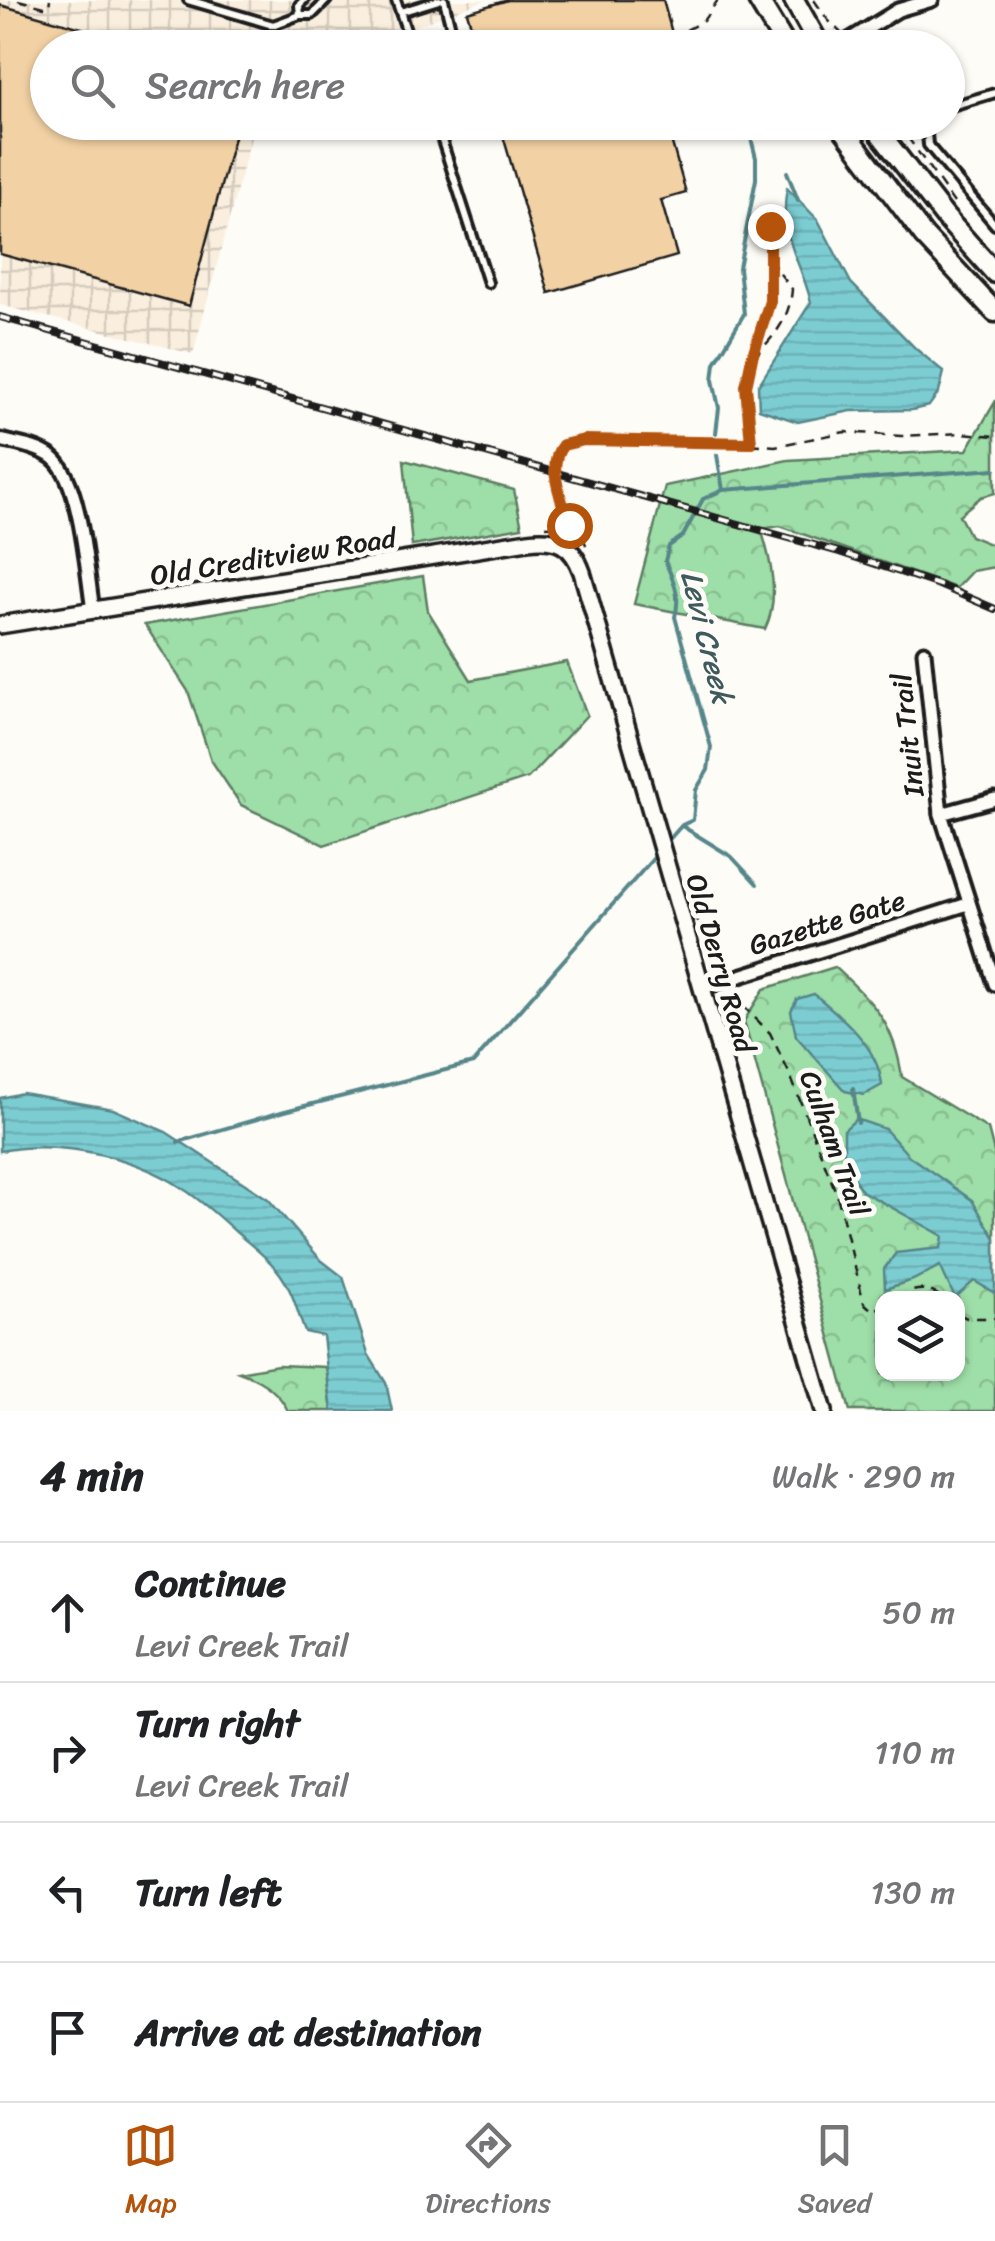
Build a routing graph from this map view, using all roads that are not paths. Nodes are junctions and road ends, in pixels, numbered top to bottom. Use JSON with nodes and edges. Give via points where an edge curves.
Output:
{"nodes":[{"id":1,"x":188,"y":0,"type":"edge"},
{"id":2,"x":304,"y":0,"type":"edge"},
{"id":3,"x":327,"y":0,"type":"edge"},
{"id":4,"x":396,"y":0,"type":"edge"},
{"id":5,"x":442,"y":0,"type":"edge"},
{"id":6,"x":758,"y":0,"type":"edge"},
{"id":7,"x":794,"y":0,"type":"edge"},
{"id":8,"x":932,"y":0,"type":"edge"},
{"id":9,"x":400,"y":12,"type":"junction"},
{"id":10,"x":300,"y":15,"type":"junction"},
{"id":11,"x":406,"y":30,"type":"edge"},
{"id":12,"x":451,"y":30,"type":"edge"},
{"id":13,"x":776,"y":30,"type":"edge"},
{"id":14,"x":811,"y":30,"type":"edge"},
{"id":15,"x":865,"y":30,"type":"edge"},
{"id":16,"x":995,"y":94,"type":"edge"},
{"id":17,"x":965,"y":102,"type":"edge"},
{"id":18,"x":442,"y":140,"type":"edge"},
{"id":19,"x":852,"y":140,"type":"edge"},
{"id":20,"x":886,"y":140,"type":"edge"},
{"id":21,"x":928,"y":140,"type":"edge"},
{"id":22,"x":995,"y":225,"type":"edge"},
{"id":23,"x":995,"y":273,"type":"edge"},
{"id":24,"x":488,"y":283,"type":"dead end"},
{"id":25,"x":995,"y":312,"type":"edge"},
{"id":26,"x":0,"y":440,"type":"edge"},
{"id":27,"x":554,"y":540,"type":"joint"},
{"id":28,"x":93,"y":610,"type":"junction"},
{"id":29,"x":0,"y":625,"type":"edge"},
{"id":30,"x":924,"y":652,"type":"dead end"},
{"id":31,"x":995,"y":799,"type":"edge"},
{"id":32,"x":941,"y":814,"type":"junction"},
{"id":33,"x":968,"y":904,"type":"junction"},
{"id":34,"x":995,"y":984,"type":"edge"},
{"id":35,"x":702,"y":988,"type":"junction"},
{"id":36,"x":824,"y":1411,"type":"edge"}],
"edges":[{"from":1,"to":10,"type":"lane","via":[[272,25]]},
{"from":2,"to":10,"type":"lane"},
{"from":3,"to":10,"type":"lane","via":[[312,15]]},
{"from":4,"to":9,"type":"lane"},
{"from":5,"to":9,"type":"lane"},
{"from":5,"to":12,"type":"lane"},
{"from":6,"to":13,"type":"main road"},
{"from":7,"to":14,"type":"main road"},
{"from":8,"to":15,"type":"street"},
{"from":9,"to":11,"type":"lane"},
{"from":16,"to":17,"type":"lane"},
{"from":18,"to":24,"type":"lane"},
{"from":19,"to":25,"type":"main road","via":[[924,236]]},
{"from":20,"to":23,"type":"main road"},
{"from":21,"to":22,"type":"lane"},
{"from":26,"to":28,"type":"street","via":[[54,458],[70,484]]},
{"from":27,"to":28,"type":"street","name":"Old Creditview Road"},
{"from":27,"to":35,"type":"street","name":"Old Derry Road","via":[[578,559]]},
{"from":28,"to":29,"type":"street","name":"Old Creditview Road"},
{"from":30,"to":32,"type":"street","name":"Inuit Trail"},
{"from":31,"to":32,"type":"street"},
{"from":32,"to":33,"type":"street","name":"Inuit Trail"},
{"from":33,"to":34,"type":"street","name":"Inuit Trail"},
{"from":33,"to":35,"type":"street","name":"Gazette Gate"},
{"from":35,"to":36,"type":"street","name":"Old Derry Road"}]}
